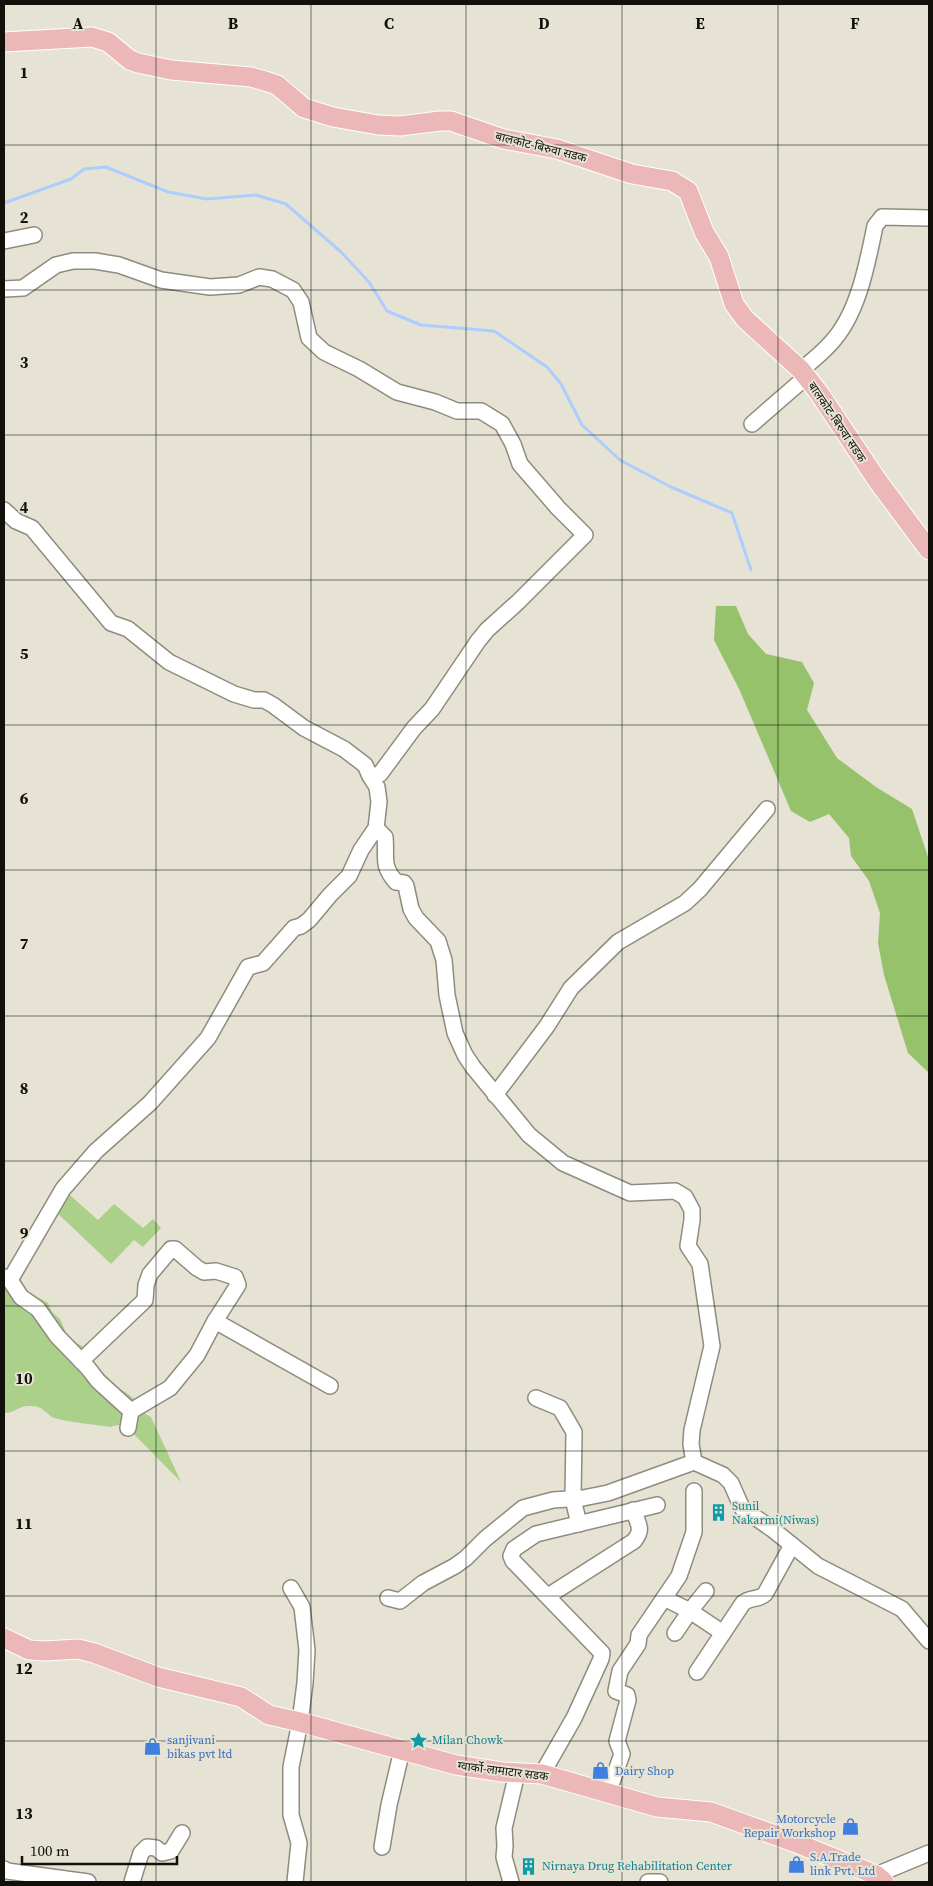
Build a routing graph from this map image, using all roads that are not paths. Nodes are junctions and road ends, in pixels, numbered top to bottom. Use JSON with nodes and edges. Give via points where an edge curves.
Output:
{"nodes":[{"id":1,"x":4,"y":42,"type":"edge"},
{"id":2,"x":929,"y":218,"type":"edge"},
{"id":3,"x":34,"y":235,"type":"dead end"},
{"id":4,"x":4,"y":241,"type":"edge"},
{"id":5,"x":4,"y":289,"type":"edge"},
{"id":6,"x":804,"y":374,"type":"junction"},
{"id":7,"x":752,"y":424,"type":"dead end"},
{"id":8,"x":4,"y":510,"type":"edge"},
{"id":9,"x":929,"y":550,"type":"edge"},
{"id":10,"x":370,"y":776,"type":"junction"},
{"id":11,"x":767,"y":809,"type":"dead end"},
{"id":12,"x":376,"y":828,"type":"junction"},
{"id":13,"x":495,"y":1095,"type":"junction"},
{"id":14,"x":7,"y":1279,"type":"edge"},
{"id":15,"x":215,"y":1321,"type":"junction"},
{"id":16,"x":81,"y":1361,"type":"junction"},
{"id":17,"x":330,"y":1386,"type":"dead end"},
{"id":18,"x":536,"y":1398,"type":"dead end"},
{"id":19,"x":131,"y":1411,"type":"junction"},
{"id":20,"x":128,"y":1428,"type":"dead end"},
{"id":21,"x":694,"y":1462,"type":"junction"},
{"id":22,"x":694,"y":1491,"type":"dead end"},
{"id":23,"x":572,"y":1499,"type":"junction"},
{"id":24,"x":657,"y":1505,"type":"dead end"},
{"id":25,"x":633,"y":1510,"type":"junction"},
{"id":26,"x":578,"y":1524,"type":"junction"},
{"id":27,"x":792,"y":1545,"type":"junction"},
{"id":28,"x":291,"y":1588,"type":"dead end"},
{"id":29,"x":706,"y":1591,"type":"dead end"},
{"id":30,"x":548,"y":1596,"type":"junction"},
{"id":31,"x":388,"y":1598,"type":"dead end"},
{"id":32,"x":664,"y":1598,"type":"junction"},
{"id":33,"x":690,"y":1611,"type":"junction"},
{"id":34,"x":723,"y":1632,"type":"junction"},
{"id":35,"x":675,"y":1633,"type":"dead end"},
{"id":36,"x":4,"y":1638,"type":"edge"},
{"id":37,"x":929,"y":1641,"type":"edge"},
{"id":38,"x":697,"y":1672,"type":"dead end"},
{"id":39,"x":300,"y":1722,"type":"junction"},
{"id":40,"x":402,"y":1750,"type":"junction"},
{"id":41,"x":517,"y":1773,"type":"junction"},
{"id":42,"x":542,"y":1774,"type":"junction"},
{"id":43,"x":608,"y":1793,"type":"junction"},
{"id":44,"x":182,"y":1833,"type":"dead end"},
{"id":45,"x":382,"y":1847,"type":"dead end"},
{"id":46,"x":929,"y":1853,"type":"edge"},
{"id":47,"x":4,"y":1869,"type":"edge"},
{"id":48,"x":880,"y":1878,"type":"edge"},
{"id":49,"x":88,"y":1882,"type":"edge"},
{"id":50,"x":132,"y":1882,"type":"edge"},
{"id":51,"x":295,"y":1882,"type":"edge"},
{"id":52,"x":511,"y":1882,"type":"edge"},
{"id":53,"x":648,"y":1882,"type":"edge"},
{"id":54,"x":660,"y":1882,"type":"edge"}],
"edges":[{"from":1,"to":6,"type":"main road","name":"बालकोट-बिरुवा सडक","via":[[92,38],[108,42],[138,63],[265,81],[276,85],[304,108],[333,117],[400,126],[451,121],[503,138],[557,149],[632,174],[672,182],[688,191],[704,232],[719,257],[738,310]]},
{"from":2,"to":6,"type":"street","via":[[882,217],[875,226],[856,302],[830,344]]},
{"from":3,"to":4,"type":"street"},
{"from":5,"to":10,"type":"street","via":[[23,288],[56,265],[73,261],[119,265],[161,280],[210,286],[239,285],[259,277],[272,279],[293,290],[301,302],[309,338],[324,352],[397,392],[457,411],[481,411],[502,424],[520,464],[585,535],[478,640],[432,709],[380,774]]},
{"from":6,"to":7,"type":"street"},
{"from":6,"to":9,"type":"main road","name":"बालकोट-बिरुवा सडक"},
{"from":8,"to":10,"type":"street","via":[[16,521],[32,528],[111,622],[128,628],[169,662],[234,694],[273,705],[365,765]]},
{"from":10,"to":12,"type":"street","via":[[377,787],[379,802]]},
{"from":11,"to":13,"type":"street","via":[[700,889],[685,902],[618,942],[571,988]]},
{"from":12,"to":13,"type":"street","via":[[385,836],[387,872],[396,882],[404,883],[416,918],[438,941],[455,1033],[464,1055]]},
{"from":12,"to":14,"type":"street","via":[[349,876],[309,920],[294,928],[263,963],[248,967],[208,1038],[152,1101],[96,1151],[63,1189]]},
{"from":13,"to":21,"type":"street","via":[[529,1134],[562,1163],[630,1193],[675,1191],[689,1202],[692,1220],[688,1246],[700,1264],[712,1346],[692,1430]]},
{"from":14,"to":16,"type":"street","via":[[21,1297],[38,1309],[57,1336]]},
{"from":15,"to":16,"type":"street","via":[[238,1285],[235,1278],[216,1271],[204,1272],[171,1249],[150,1274],[145,1300]]},
{"from":15,"to":17,"type":"street"},
{"from":15,"to":19,"type":"street","via":[[197,1356],[170,1388]]},
{"from":16,"to":19,"type":"street","via":[[98,1382]]},
{"from":18,"to":23,"type":"street","via":[[560,1408],[574,1432]]},
{"from":19,"to":20,"type":"street"},
{"from":21,"to":23,"type":"street","via":[[625,1488]]},
{"from":21,"to":27,"type":"street","via":[[723,1475],[732,1483],[742,1508]]},
{"from":22,"to":32,"type":"street","via":[[694,1532],[679,1576]]},
{"from":23,"to":26,"type":"street"},
{"from":23,"to":31,"type":"street","via":[[552,1500],[523,1508],[455,1566],[423,1583],[400,1601]]},
{"from":24,"to":25,"type":"street"},
{"from":25,"to":26,"type":"street"},
{"from":25,"to":30,"type":"street","via":[[640,1530],[634,1541]]},
{"from":26,"to":30,"type":"street","via":[[536,1534],[514,1549],[511,1556]]},
{"from":27,"to":34,"type":"street","via":[[765,1594],[743,1603]]},
{"from":27,"to":37,"type":"street","via":[[818,1566],[902,1609]]},
{"from":28,"to":39,"type":"street","via":[[302,1607],[307,1650]]},
{"from":29,"to":33,"type":"street"},
{"from":30,"to":42,"type":"street","via":[[602,1653],[574,1718]]},
{"from":32,"to":33,"type":"street"},
{"from":32,"to":43,"type":"street","via":[[620,1671],[616,1691],[627,1695],[628,1700],[617,1741],[622,1754]]},
{"from":33,"to":34,"type":"street"},
{"from":33,"to":35,"type":"street"},
{"from":34,"to":38,"type":"street"},
{"from":36,"to":39,"type":"main road","name":"ग्वार्को-लामाटार सडक","via":[[29,1650],[78,1649],[94,1653],[158,1677],[241,1697],[269,1715]]},
{"from":39,"to":40,"type":"main road","name":"ग्वार्को-लामाटार सडक"},
{"from":39,"to":51,"type":"street","via":[[291,1767],[291,1815],[299,1843]]},
{"from":40,"to":41,"type":"main road","name":"ग्वार्को-लामाटार सडक","via":[[456,1765]]},
{"from":40,"to":45,"type":"street"},
{"from":41,"to":42,"type":"main road","name":"ग्वार्को-लामाटार सडक"},
{"from":41,"to":52,"type":"street","via":[[504,1828],[504,1857]]},
{"from":42,"to":43,"type":"main road","name":"ग्वार्को-लामाटार सडक"},
{"from":43,"to":48,"type":"main road","name":"ग्वार्को-लामाटार सडक","via":[[656,1807],[711,1812]]},
{"from":44,"to":50,"type":"street","via":[[171,1851],[162,1853],[147,1847],[141,1853]]},
{"from":46,"to":48,"type":"street"},
{"from":47,"to":49,"type":"street"},
{"from":53,"to":54,"type":"street"}]}
